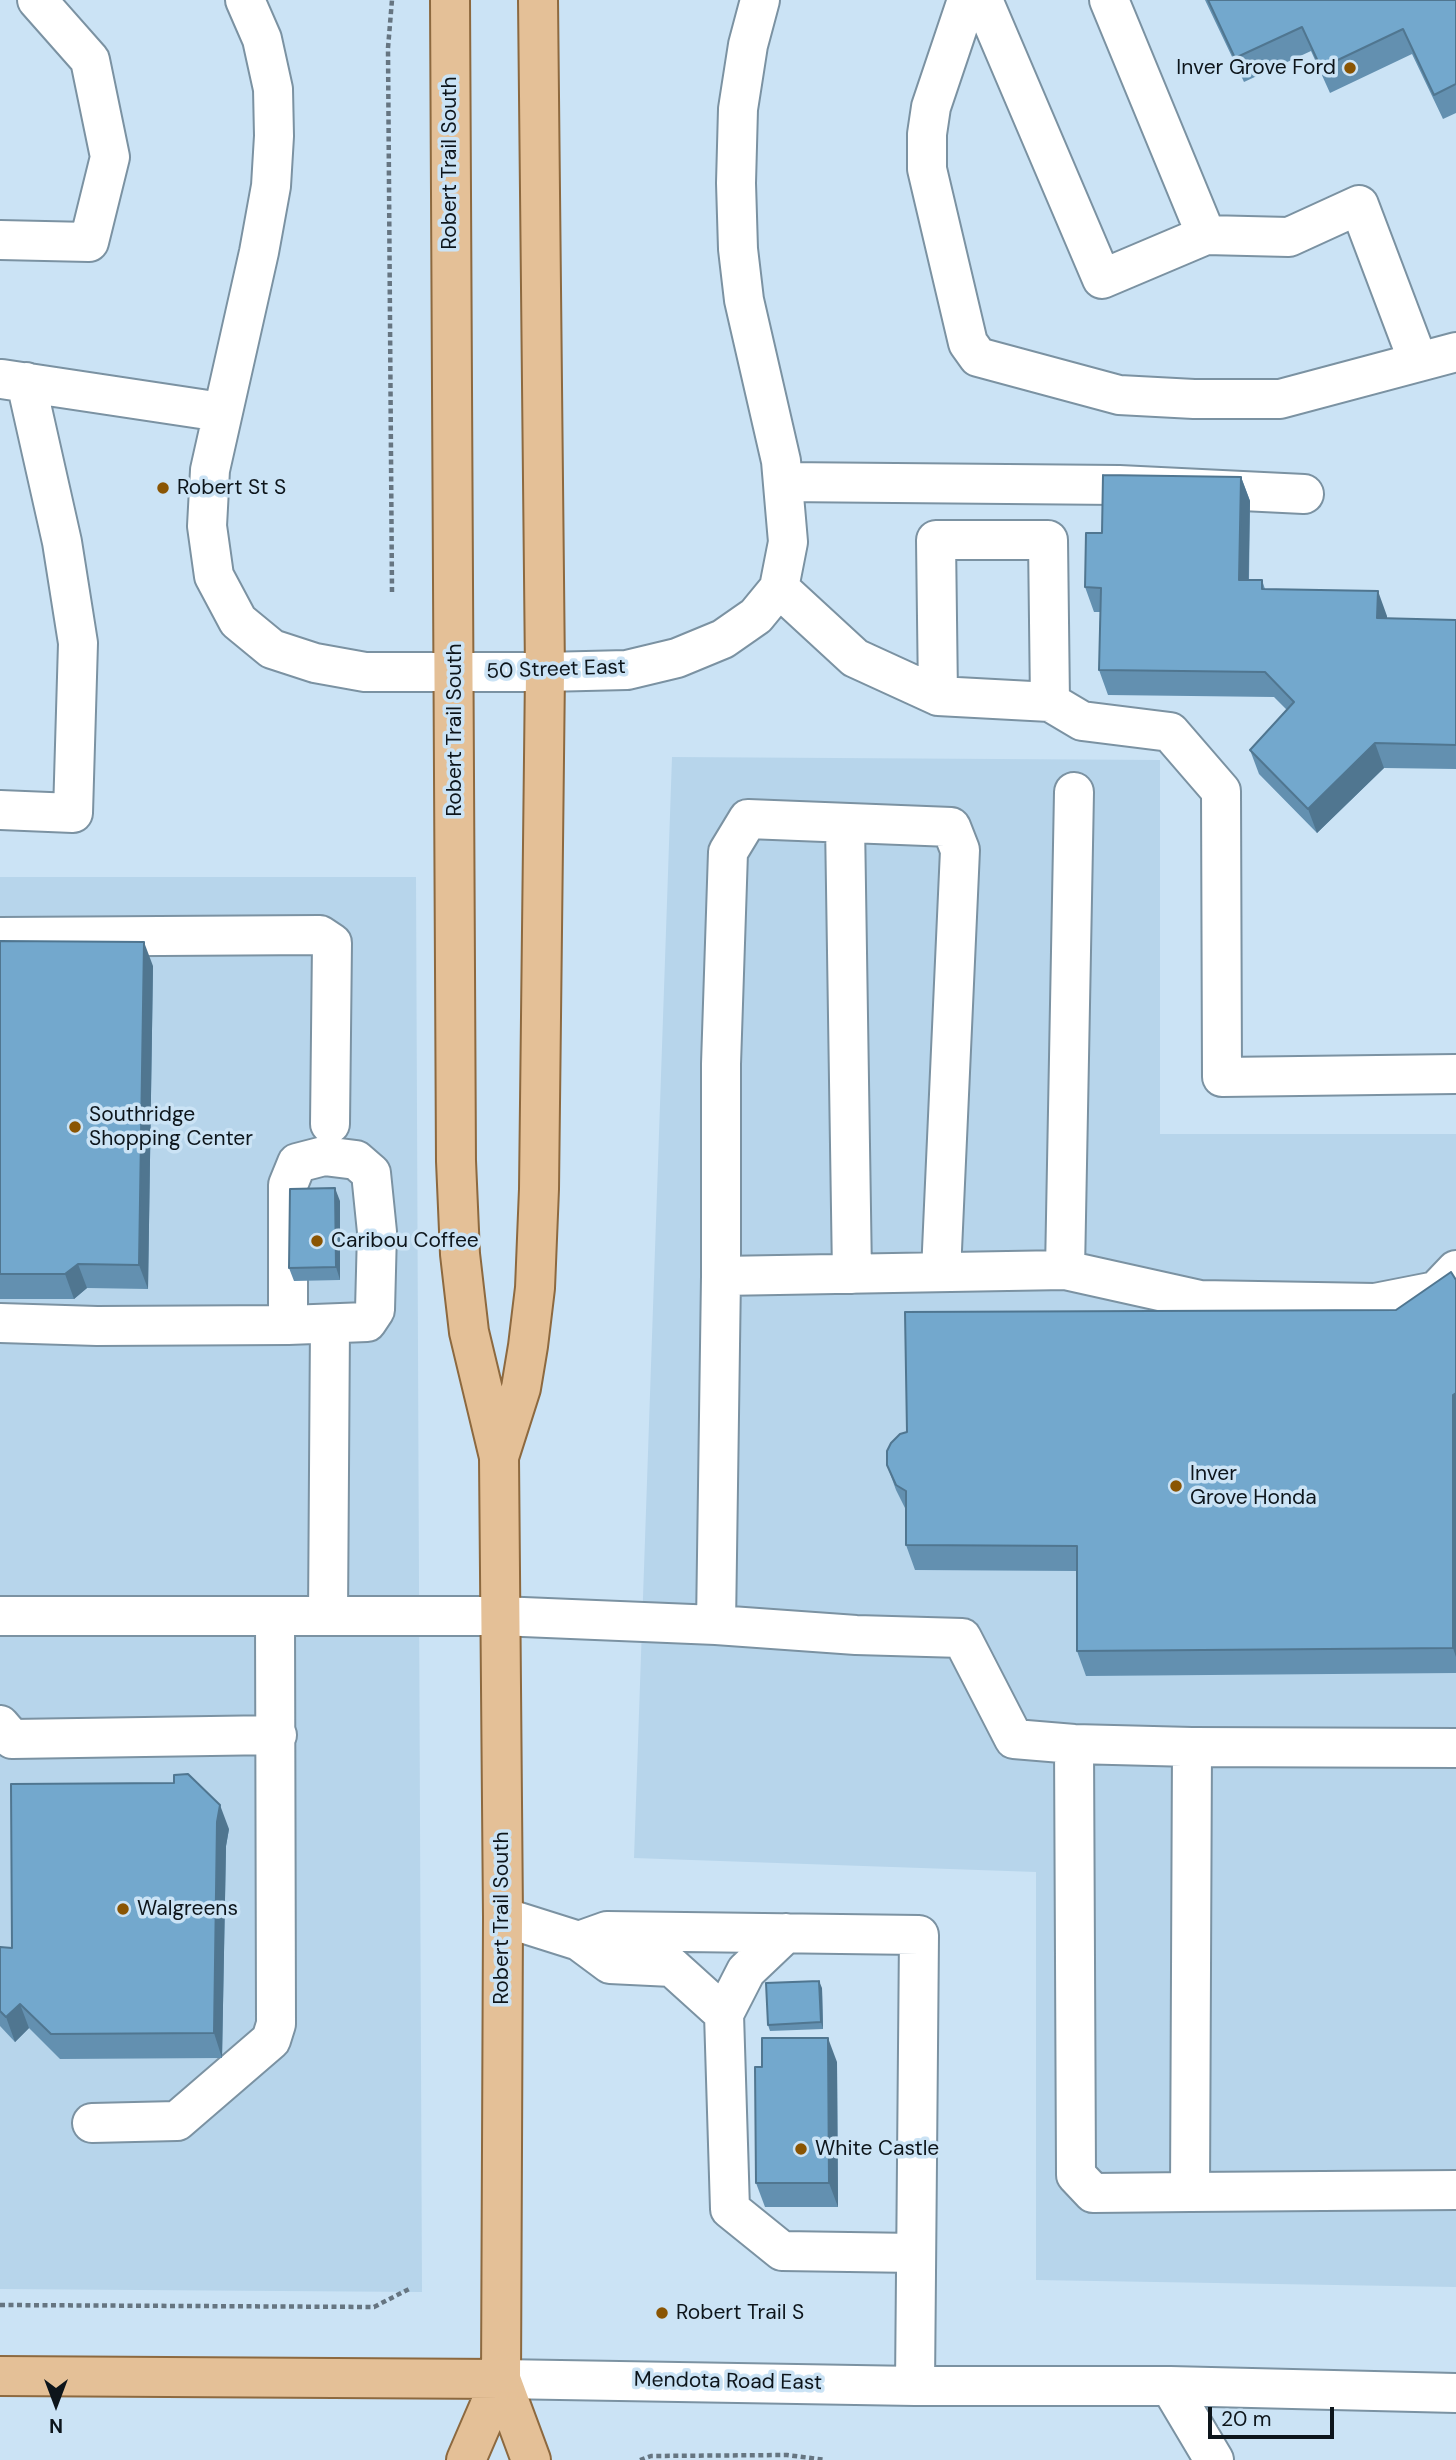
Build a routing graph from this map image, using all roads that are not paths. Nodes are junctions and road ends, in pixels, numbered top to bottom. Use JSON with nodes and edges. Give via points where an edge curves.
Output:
{"nodes":[{"id":1,"x":37,"y":0,"type":"edge"},
{"id":2,"x":245,"y":0,"type":"edge"},
{"id":3,"x":450,"y":0,"type":"edge"},
{"id":4,"x":538,"y":0,"type":"edge"},
{"id":5,"x":760,"y":0,"type":"edge"},
{"id":6,"x":967,"y":0,"type":"edge"},
{"id":7,"x":983,"y":0,"type":"edge"},
{"id":8,"x":1109,"y":0,"type":"edge"},
{"id":9,"x":1206,"y":235,"type":"junction"},
{"id":10,"x":0,"y":240,"type":"edge"},
{"id":11,"x":1456,"y":352,"type":"edge"},
{"id":12,"x":1418,"y":361,"type":"junction"},
{"id":13,"x":13,"y":380,"type":"edge"},
{"id":14,"x":221,"y":412,"type":"junction"},
{"id":15,"x":783,"y":482,"type":"junction"},
{"id":16,"x":1304,"y":494,"type":"dead end"},
{"id":17,"x":779,"y":588,"type":"junction"},
{"id":18,"x":454,"y":672,"type":"junction"},
{"id":19,"x":544,"y":672,"type":"junction"},
{"id":20,"x":938,"y":696,"type":"junction"},
{"id":21,"x":1066,"y":711,"type":"junction"},
{"id":22,"x":1074,"y":792,"type":"dead end"},
{"id":23,"x":0,"y":810,"type":"edge"},
{"id":24,"x":845,"y":823,"type":"junction"},
{"id":25,"x":0,"y":937,"type":"edge"},
{"id":26,"x":1456,"y":1074,"type":"edge"},
{"id":27,"x":330,"y":1124,"type":"dead end"},
{"id":28,"x":1065,"y":1270,"type":"junction"},
{"id":29,"x":1456,"y":1270,"type":"edge"},
{"id":30,"x":941,"y":1272,"type":"junction"},
{"id":31,"x":852,"y":1274,"type":"junction"},
{"id":32,"x":721,"y":1276,"type":"junction"},
{"id":33,"x":0,"y":1324,"type":"edge"},
{"id":34,"x":330,"y":1324,"type":"junction"},
{"id":35,"x":288,"y":1325,"type":"junction"},
{"id":36,"x":499,"y":1457,"type":"junction"},
{"id":37,"x":0,"y":1616,"type":"edge"},
{"id":38,"x":275,"y":1616,"type":"junction"},
{"id":39,"x":328,"y":1616,"type":"junction"},
{"id":40,"x":499,"y":1616,"type":"junction"},
{"id":41,"x":716,"y":1625,"type":"junction"},
{"id":42,"x":0,"y":1725,"type":"edge"},
{"id":43,"x":277,"y":1735,"type":"junction"},
{"id":44,"x":1074,"y":1744,"type":"junction"},
{"id":45,"x":1192,"y":1747,"type":"junction"},
{"id":46,"x":1456,"y":1748,"type":"edge"},
{"id":47,"x":503,"y":1917,"type":"junction"},
{"id":48,"x":786,"y":1934,"type":"junction"},
{"id":49,"x":579,"y":1941,"type":"junction"},
{"id":50,"x":724,"y":2014,"type":"junction"},
{"id":51,"x":92,"y":2123,"type":"dead end"},
{"id":52,"x":1456,"y":2190,"type":"edge"},
{"id":53,"x":1190,"y":2192,"type":"junction"},
{"id":54,"x":916,"y":2253,"type":"junction"},
{"id":55,"x":0,"y":2376,"type":"edge"},
{"id":56,"x":502,"y":2379,"type":"junction"},
{"id":57,"x":915,"y":2386,"type":"junction"},
{"id":58,"x":1170,"y":2386,"type":"junction"},
{"id":59,"x":1456,"y":2393,"type":"edge"},
{"id":60,"x":466,"y":2460,"type":"edge"},
{"id":61,"x":531,"y":2460,"type":"edge"},
{"id":62,"x":1214,"y":2460,"type":"edge"}],
"edges":[{"from":1,"to":10,"type":"street","via":[[90,60],[110,158],[89,242]]},
{"from":2,"to":14,"type":"street","name":"50 Street East","via":[[262,39],[274,89],[274,136],[259,252]]},
{"from":3,"to":18,"type":"main road","name":"Robert Trail South"},
{"from":4,"to":19,"type":"main road","name":"Robert Trail South"},
{"from":5,"to":15,"type":"street","name":"50 Street East","via":[[737,109],[738,249],[744,300]]},
{"from":6,"to":12,"type":"street","via":[[930,107],[927,169],[968,343],[978,357],[1119,394],[1194,399],[1280,399]]},
{"from":7,"to":9,"type":"street","via":[[1102,279]]},
{"from":8,"to":9,"type":"street"},
{"from":9,"to":12,"type":"street","via":[[1289,237],[1359,205]]},
{"from":11,"to":12,"type":"street"},
{"from":13,"to":14,"type":"street"},
{"from":13,"to":23,"type":"street","via":[[62,542],[78,643],[73,813]]},
{"from":14,"to":18,"type":"street","name":"50 Street East","via":[[210,470],[207,526],[214,576],[239,621],[272,649],[316,663],[365,672]]},
{"from":15,"to":16,"type":"street","via":[[1119,485]]},
{"from":15,"to":17,"type":"street","name":"50 Street East","via":[[788,541]]},
{"from":17,"to":19,"type":"street","name":"50 Street East","via":[[755,616],[723,639],[677,658],[626,670]]},
{"from":17,"to":20,"type":"street","via":[[855,658]]},
{"from":18,"to":19,"type":"street","name":"50 Street East"},
{"from":18,"to":36,"type":"main road","name":"Robert Trail South","via":[[460,1254],[469,1332]]},
{"from":19,"to":36,"type":"main road","name":"Robert Trail South","via":[[535,1276],[520,1388]]},
{"from":20,"to":21,"type":"street"},
{"from":20,"to":21,"type":"street","via":[[936,540],[1048,540]]},
{"from":21,"to":26,"type":"street","via":[[1170,732],[1221,790],[1222,1077]]},
{"from":22,"to":28,"type":"street"},
{"from":24,"to":30,"type":"street","via":[[951,827],[960,850]]},
{"from":24,"to":31,"type":"street"},
{"from":24,"to":32,"type":"street","via":[[748,819],[727,852]]},
{"from":25,"to":27,"type":"street","via":[[320,935],[332,943]]},
{"from":28,"to":29,"type":"street","via":[[1200,1300],[1375,1303],[1436,1291]]},
{"from":28,"to":30,"type":"street"},
{"from":30,"to":31,"type":"street"},
{"from":31,"to":32,"type":"street"},
{"from":32,"to":41,"type":"street"},
{"from":33,"to":35,"type":"street"},
{"from":34,"to":35,"type":"street"},
{"from":34,"to":35,"type":"street","via":[[367,1322],[376,1310],[377,1232],[372,1173],[356,1160],[324,1156],[298,1163],[288,1185]]},
{"from":34,"to":39,"type":"street"},
{"from":36,"to":40,"type":"main road","name":"Robert Trail South"},
{"from":37,"to":38,"type":"street"},
{"from":38,"to":39,"type":"street"},
{"from":38,"to":43,"type":"street"},
{"from":39,"to":40,"type":"street"},
{"from":40,"to":41,"type":"street"},
{"from":40,"to":47,"type":"main road","name":"Robert Trail South"},
{"from":41,"to":44,"type":"street","via":[[962,1638],[1014,1739]]},
{"from":42,"to":43,"type":"street","via":[[12,1739]]},
{"from":43,"to":51,"type":"street","via":[[276,2024],[271,2040],[177,2121]]},
{"from":44,"to":45,"type":"street"},
{"from":44,"to":53,"type":"street","via":[[1076,2175],[1093,2193]]},
{"from":45,"to":46,"type":"street"},
{"from":45,"to":53,"type":"street"},
{"from":47,"to":49,"type":"street"},
{"from":47,"to":56,"type":"main road","name":"Robert Trail South"},
{"from":48,"to":49,"type":"street","via":[[607,1931]]},
{"from":48,"to":50,"type":"street","via":[[746,1972]]},
{"from":48,"to":54,"type":"street","via":[[919,1935]]},
{"from":49,"to":50,"type":"street","via":[[610,1964],[671,1966]]},
{"from":50,"to":54,"type":"street","via":[[730,2209],[782,2251]]},
{"from":52,"to":53,"type":"street"},
{"from":54,"to":57,"type":"street"},
{"from":55,"to":56,"type":"main road","name":"Mendota Road East"},
{"from":56,"to":57,"type":"street","name":"Mendota Road East"},
{"from":56,"to":60,"type":"main road"},
{"from":56,"to":61,"type":"main road"},
{"from":57,"to":58,"type":"street","name":"Mendota Road East"},
{"from":58,"to":59,"type":"street","name":"Mendota Road East"},
{"from":58,"to":62,"type":"street"}]}
